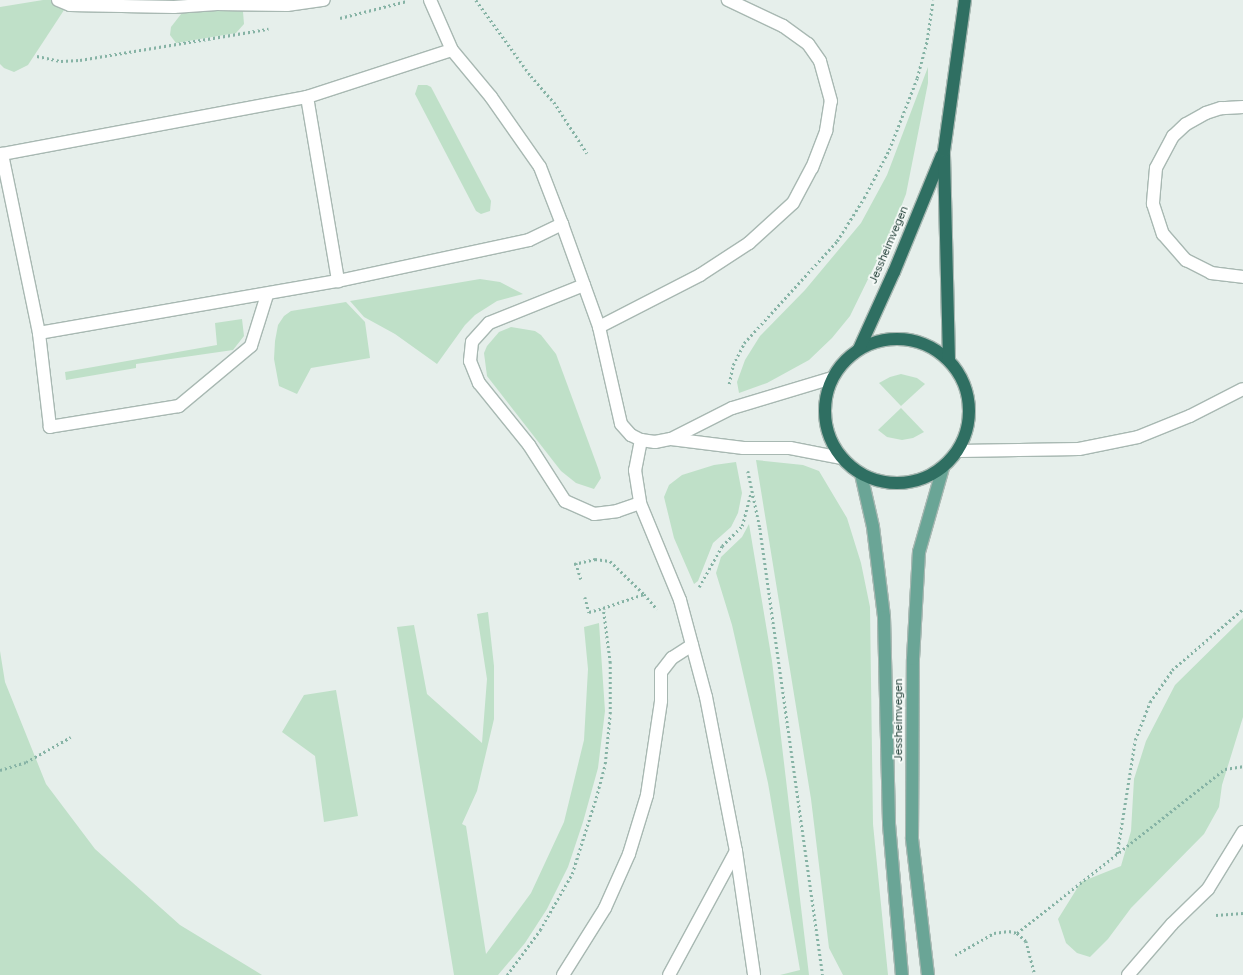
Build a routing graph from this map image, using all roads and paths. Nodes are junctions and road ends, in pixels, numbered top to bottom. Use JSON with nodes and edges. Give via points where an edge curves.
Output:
{"nodes":[{"id":1,"x":58,"y":0,"type":"edge"},
{"id":2,"x":324,"y":0,"type":"edge"},
{"id":3,"x":410,"y":0,"type":"edge"},
{"id":4,"x":430,"y":0,"type":"edge"},
{"id":5,"x":476,"y":0,"type":"edge"},
{"id":6,"x":728,"y":0,"type":"edge"},
{"id":7,"x":933,"y":0,"type":"edge"},
{"id":8,"x":965,"y":0,"type":"edge"},
{"id":9,"x":334,"y":19,"type":"dead end"},
{"id":10,"x":272,"y":29,"type":"dead end"},
{"id":11,"x":452,"y":50,"type":"junction"},
{"id":12,"x":37,"y":56,"type":"dead end"},
{"id":13,"x":307,"y":97,"type":"junction"},
{"id":14,"x":1243,"y":107,"type":"edge"},
{"id":15,"x":944,"y":151,"type":"junction"},
{"id":16,"x":587,"y":153,"type":"dead end"},
{"id":17,"x":562,"y":224,"type":"junction"},
{"id":18,"x":1243,"y":277,"type":"edge"},
{"id":19,"x":338,"y":281,"type":"junction"},
{"id":20,"x":584,"y":285,"type":"junction"},
{"id":21,"x":266,"y":295,"type":"junction"},
{"id":22,"x":599,"y":326,"type":"junction"},
{"id":23,"x":39,"y":334,"type":"junction"},
{"id":24,"x":859,"y":349,"type":"junction"},
{"id":25,"x":949,"y":360,"type":"junction"},
{"id":26,"x":832,"y":378,"type":"junction"},
{"id":27,"x":729,"y":389,"type":"dead end"},
{"id":28,"x":1243,"y":389,"type":"edge"},
{"id":29,"x":671,"y":439,"type":"junction"},
{"id":30,"x":641,"y":440,"type":"junction"},
{"id":31,"x":959,"y":451,"type":"junction"},
{"id":32,"x":842,"y":458,"type":"junction"},
{"id":33,"x":746,"y":464,"type":"dead end"},
{"id":34,"x":943,"y":468,"type":"junction"},
{"id":35,"x":861,"y":474,"type":"junction"},
{"id":36,"x":752,"y":490,"type":"junction"},
{"id":37,"x":640,"y":503,"type":"junction"},
{"id":38,"x":581,"y":579,"type":"dead end"},
{"id":39,"x":696,"y":591,"type":"dead end"},
{"id":40,"x":644,"y":594,"type":"junction"},
{"id":41,"x":585,"y":597,"type":"dead end"},
{"id":42,"x":602,"y":608,"type":"junction"},
{"id":43,"x":658,"y":609,"type":"dead end"},
{"id":44,"x":1243,"y":609,"type":"edge"},
{"id":45,"x":692,"y":645,"type":"junction"},
{"id":46,"x":71,"y":737,"type":"dead end"},
{"id":47,"x":1243,"y":766,"type":"edge"},
{"id":48,"x":0,"y":770,"type":"edge"},
{"id":49,"x":1243,"y":832,"type":"edge"},
{"id":50,"x":736,"y":851,"type":"junction"},
{"id":51,"x":1117,"y":854,"type":"junction"},
{"id":52,"x":1017,"y":933,"type":"junction"},
{"id":53,"x":955,"y":955,"type":"dead end"},
{"id":54,"x":507,"y":975,"type":"edge"},
{"id":55,"x":563,"y":975,"type":"edge"},
{"id":56,"x":670,"y":975,"type":"edge"},
{"id":57,"x":754,"y":975,"type":"edge"},
{"id":58,"x":823,"y":975,"type":"edge"},
{"id":59,"x":902,"y":975,"type":"edge"},
{"id":60,"x":928,"y":975,"type":"edge"},
{"id":61,"x":1035,"y":975,"type":"edge"},
{"id":62,"x":1128,"y":975,"type":"edge"}],
"edges":[{"from":1,"to":2,"type":"street","via":[[70,5],[166,7],[217,4],[287,5]]},
{"from":3,"to":9,"type":"path"},
{"from":4,"to":11,"type":"street"},
{"from":5,"to":16,"type":"path","via":[[531,76],[554,102]]},
{"from":6,"to":22,"type":"street","via":[[783,26],[808,44],[820,61],[831,101],[826,131],[812,168],[793,203],[749,243],[700,275]]},
{"from":7,"to":27,"type":"path","via":[[927,40],[917,78],[889,150],[864,198],[838,241],[744,343],[734,365]]},
{"from":8,"to":15,"type":"highway","name":"Jessheimvegen"},
{"from":10,"to":12,"type":"path","via":[[80,60],[61,61]]},
{"from":11,"to":13,"type":"street"},
{"from":11,"to":17,"type":"street","via":[[491,98],[540,167]]},
{"from":13,"to":19,"type":"street"},
{"from":13,"to":23,"type":"street","via":[[2,154]]},
{"from":14,"to":18,"type":"street","via":[[1221,108],[1206,113],[1186,124],[1173,136],[1156,168],[1153,197],[1156,218],[1164,234],[1186,260],[1211,273]]},
{"from":15,"to":24,"type":"highway","name":"Jessheimvegen"},
{"from":15,"to":25,"type":"highway","name":"Jessheimvegen"},
{"from":17,"to":19,"type":"street","via":[[528,240]]},
{"from":17,"to":20,"type":"street"},
{"from":19,"to":21,"type":"street"},
{"from":20,"to":22,"type":"street"},
{"from":20,"to":37,"type":"street","via":[[489,323],[472,342],[470,361],[479,383],[529,445],[565,501],[594,514],[617,511]]},
{"from":21,"to":23,"type":"street"},
{"from":21,"to":23,"type":"street","via":[[251,346],[179,406],[50,427]]},
{"from":22,"to":30,"type":"street","via":[[621,424],[631,435]]},
{"from":24,"to":25,"type":"highway","via":[[881,340],[906,338],[929,346]]},
{"from":24,"to":26,"type":"highway","via":[[843,362]]},
{"from":25,"to":31,"type":"highway","via":[[962,378],[970,402],[968,427]]},
{"from":26,"to":29,"type":"street","via":[[732,408]]},
{"from":26,"to":32,"type":"highway","via":[[824,405],[828,434]]},
{"from":28,"to":31,"type":"street","via":[[1190,416],[1138,437],[1079,450]]},
{"from":29,"to":30,"type":"street","via":[[655,442]]},
{"from":29,"to":32,"type":"street","via":[[743,448],[790,448]]},
{"from":30,"to":37,"type":"street","via":[[635,470]]},
{"from":31,"to":34,"type":"highway"},
{"from":32,"to":35,"type":"highway"},
{"from":33,"to":36,"type":"path"},
{"from":34,"to":35,"type":"highway","via":[[925,479],[904,484],[882,482]]},
{"from":34,"to":60,"type":"main road","name":"Jessheimvegen","via":[[919,552],[913,659],[912,838]]},
{"from":35,"to":59,"type":"main road","name":"Jessheimvegen","via":[[873,527],[884,617],[890,824]]},
{"from":36,"to":39,"type":"path","via":[[742,526],[722,546],[706,579]]},
{"from":36,"to":58,"type":"path","via":[[760,528]]},
{"from":37,"to":45,"type":"street","via":[[680,600]]},
{"from":38,"to":40,"type":"path","via":[[575,564],[596,559],[610,561]]},
{"from":40,"to":42,"type":"path"},
{"from":40,"to":43,"type":"path"},
{"from":41,"to":42,"type":"path","via":[[589,612]]},
{"from":42,"to":54,"type":"path","via":[[610,663],[610,714],[605,764],[572,874],[540,930]]},
{"from":44,"to":51,"type":"path","via":[[1172,670],[1150,702],[1135,740]]},
{"from":45,"to":50,"type":"street","via":[[706,697]]},
{"from":45,"to":55,"type":"street","via":[[672,658],[661,672],[660,701],[647,795],[629,854],[605,908]]},
{"from":46,"to":48,"type":"path","via":[[26,762]]},
{"from":47,"to":51,"type":"path","via":[[1225,769]]},
{"from":49,"to":62,"type":"street","via":[[1208,889],[1172,924]]},
{"from":50,"to":56,"type":"street"},
{"from":50,"to":57,"type":"street"},
{"from":51,"to":52,"type":"path"},
{"from":52,"to":53,"type":"path","via":[[1003,931],[994,934]]},
{"from":52,"to":61,"type":"path","via":[[1029,947]]}]}
